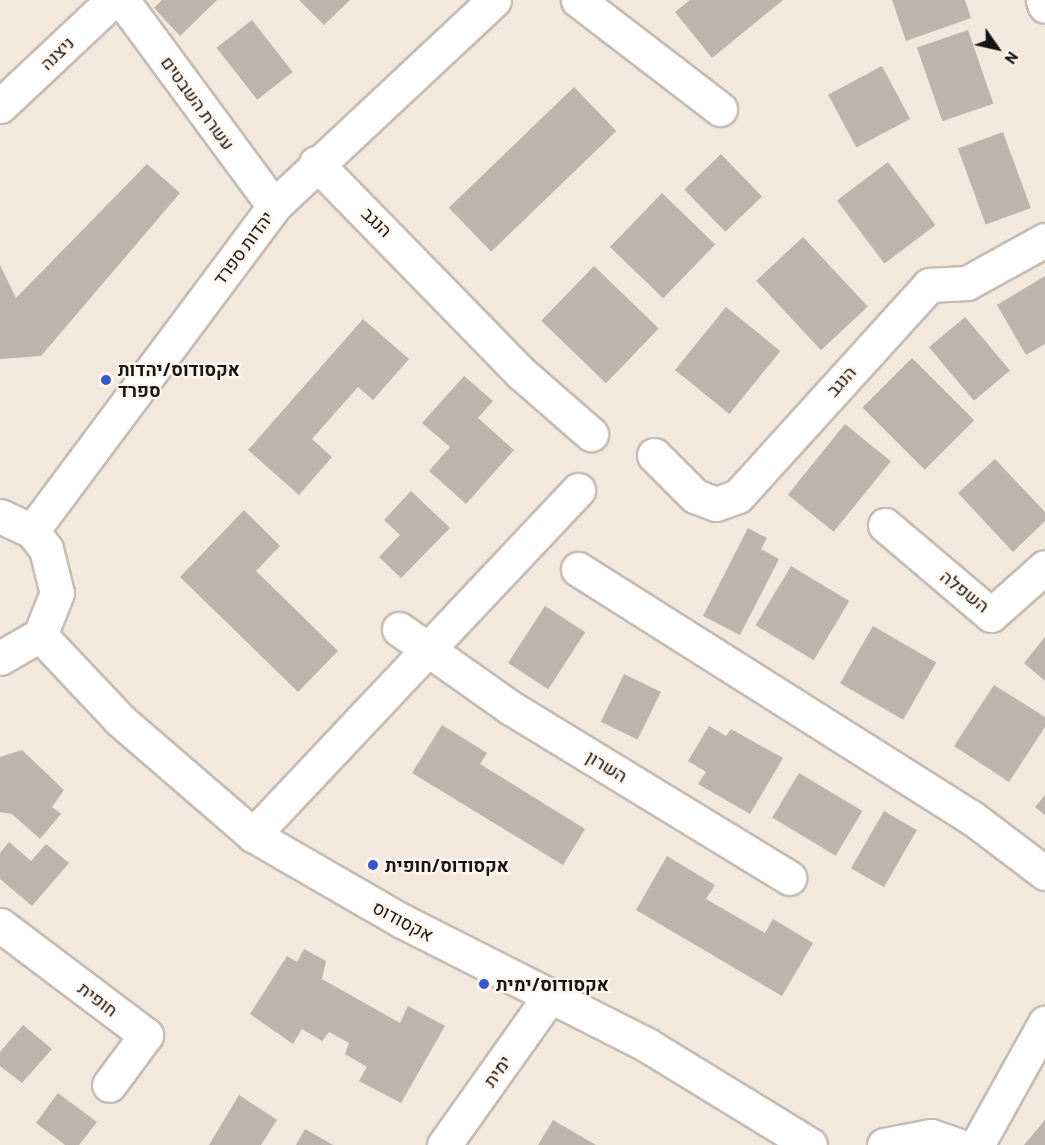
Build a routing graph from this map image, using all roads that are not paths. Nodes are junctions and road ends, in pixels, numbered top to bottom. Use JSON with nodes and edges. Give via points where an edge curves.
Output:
{"nodes":[{"id":1,"x":112,"y":0,"type":"edge"},
{"id":2,"x":122,"y":0,"type":"edge"},
{"id":3,"x":494,"y":0,"type":"edge"},
{"id":4,"x":578,"y":0,"type":"edge"},
{"id":5,"x":1043,"y":0,"type":"edge"},
{"id":6,"x":1045,"y":6,"type":"edge"},
{"id":7,"x":0,"y":106,"type":"edge"},
{"id":8,"x":720,"y":109,"type":"dead end"},
{"id":9,"x":316,"y":163,"type":"junction"},
{"id":10,"x":274,"y":206,"type":"junction"},
{"id":11,"x":1045,"y":240,"type":"edge"},
{"id":12,"x":591,"y":434,"type":"dead end"},
{"id":13,"x":654,"y":455,"type":"dead end"},
{"id":14,"x":578,"y":490,"type":"dead end"},
{"id":15,"x":0,"y":516,"type":"edge"},
{"id":16,"x":885,"y":525,"type":"dead end"},
{"id":17,"x":32,"y":531,"type":"junction"},
{"id":18,"x":1045,"y":567,"type":"edge"},
{"id":19,"x":578,"y":569,"type":"dead end"},
{"id":20,"x":399,"y":629,"type":"dead end"},
{"id":21,"x":40,"y":635,"type":"junction"},
{"id":22,"x":426,"y":651,"type":"junction"},
{"id":23,"x":0,"y":658,"type":"edge"},
{"id":24,"x":253,"y":835,"type":"junction"},
{"id":25,"x":1045,"y":873,"type":"edge"},
{"id":26,"x":789,"y":878,"type":"dead end"},
{"id":27,"x":0,"y":925,"type":"edge"},
{"id":28,"x":550,"y":996,"type":"junction"},
{"id":29,"x":1045,"y":1023,"type":"edge"},
{"id":30,"x":109,"y":1085,"type":"dead end"},
{"id":31,"x":444,"y":1145,"type":"edge"},
{"id":32,"x":810,"y":1145,"type":"edge"},
{"id":33,"x":884,"y":1145,"type":"edge"},
{"id":34,"x":957,"y":1145,"type":"edge"},
{"id":35,"x":977,"y":1145,"type":"edge"}],
"edges":[{"from":1,"to":7,"type":"street","name":"ניצנה"},
{"from":2,"to":10,"type":"street","name":"עשרת השבטים"},
{"from":3,"to":9,"type":"street","name":"יהדות ספרד"},
{"from":4,"to":8,"type":"street"},
{"from":5,"to":6,"type":"street"},
{"from":9,"to":10,"type":"street","name":"יהדות ספרד"},
{"from":9,"to":12,"type":"street","name":"הנגב","via":[[521,373]]},
{"from":10,"to":17,"type":"street","name":"יהדות ספרד"},
{"from":11,"to":13,"type":"street","name":"הנגב","via":[[967,283],[929,285],[738,496],[716,504],[695,496]]},
{"from":14,"to":22,"type":"street"},
{"from":15,"to":17,"type":"street"},
{"from":16,"to":18,"type":"street","name":"השפלה","via":[[991,615]]},
{"from":17,"to":21,"type":"street","via":[[55,570],[52,615]]},
{"from":19,"to":25,"type":"street","via":[[971,817]]},
{"from":20,"to":22,"type":"street","name":"השרון"},
{"from":21,"to":23,"type":"street"},
{"from":21,"to":24,"type":"street","name":"אקסודוס","via":[[120,720]]},
{"from":22,"to":24,"type":"street"},
{"from":22,"to":26,"type":"street","name":"השרון"},
{"from":24,"to":28,"type":"street","name":"אקסודוס","via":[[402,921]]},
{"from":27,"to":30,"type":"street","name":"חופית","via":[[146,1035]]},
{"from":28,"to":31,"type":"street","name":"ימית"},
{"from":28,"to":32,"type":"street","name":"אקסודוס","via":[[647,1045]]},
{"from":29,"to":35,"type":"street"},
{"from":33,"to":34,"type":"street","via":[[931,1136]]}]}
